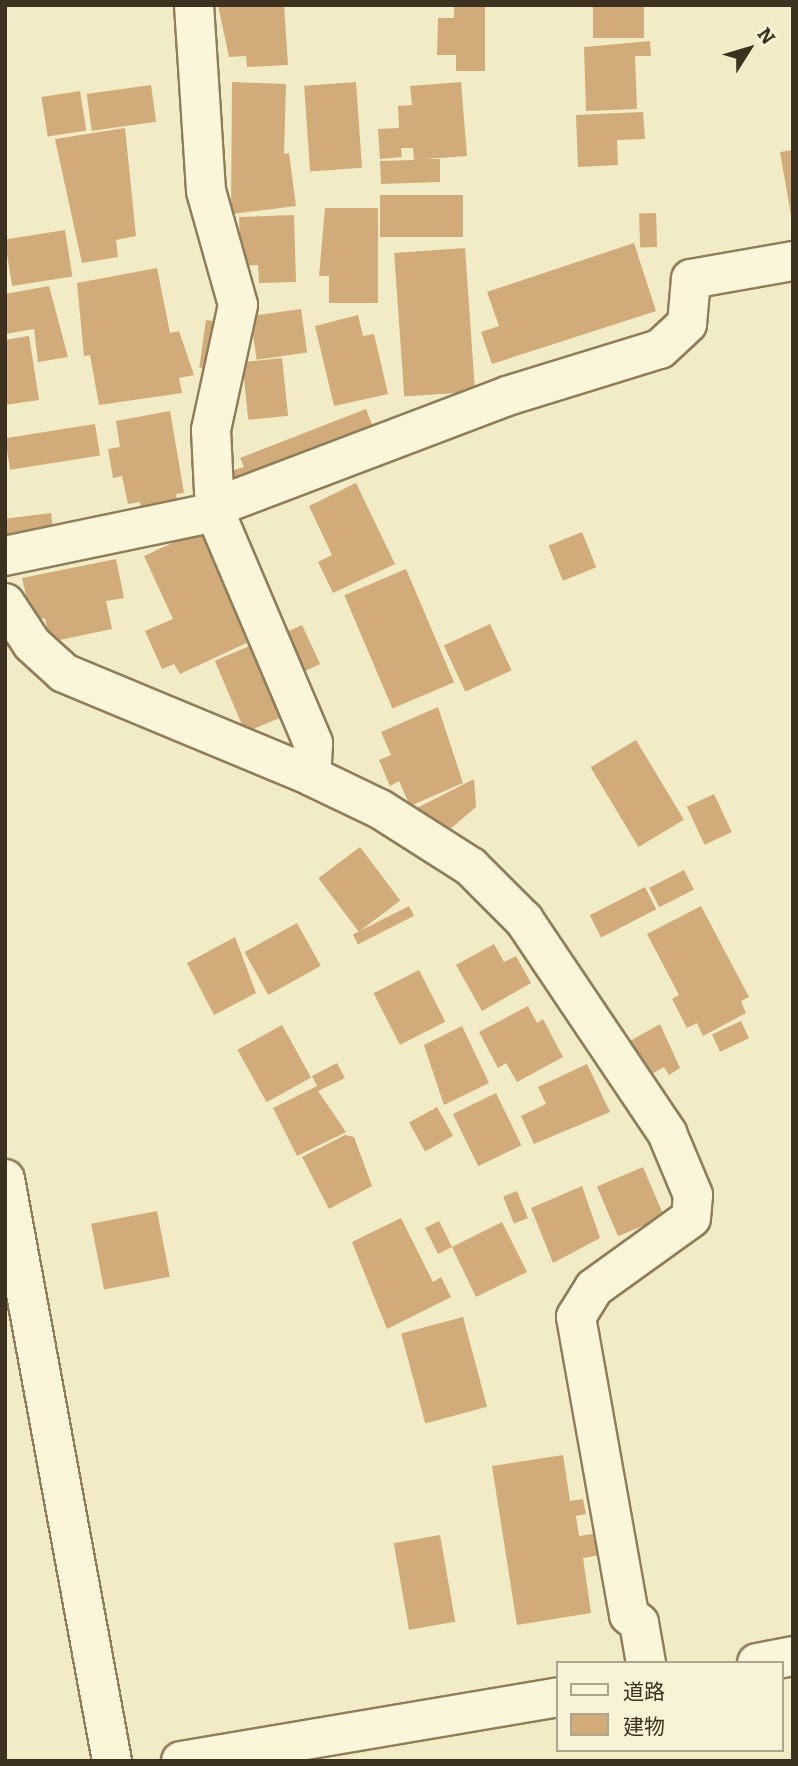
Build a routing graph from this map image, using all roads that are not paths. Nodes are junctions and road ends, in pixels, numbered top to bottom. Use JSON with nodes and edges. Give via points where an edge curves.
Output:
{"nodes":[{"id":1,"x":194,"y":5,"type":"edge"},
{"id":2,"x":793,"y":261,"type":"edge"},
{"id":3,"x":215,"y":510,"type":"junction"},
{"id":4,"x":5,"y":556,"type":"edge"},
{"id":5,"x":5,"y":603,"type":"edge"},
{"id":6,"x":312,"y":776,"type":"junction"},
{"id":7,"x":5,"y":1178,"type":"edge"},
{"id":8,"x":793,"y":1657,"type":"edge"},
{"id":9,"x":646,"y":1661,"type":"edge"},
{"id":10,"x":769,"y":1661,"type":"edge"},
{"id":11,"x":556,"y":1697,"type":"edge"},
{"id":12,"x":112,"y":1761,"type":"edge"},
{"id":13,"x":181,"y":1761,"type":"edge"}],
"edges":[{"from":1,"to":3,"type":"street","via":[[206,191],[238,305],[211,430]]},
{"from":2,"to":3,"type":"street","via":[[691,279],[687,324],[660,349],[508,396]]},
{"from":3,"to":4,"type":"street"},
{"from":3,"to":6,"type":"street","via":[[313,743]]},
{"from":5,"to":6,"type":"street","via":[[32,644],[64,673]]},
{"from":6,"to":9,"type":"street","via":[[442,847],[501,894],[573,987],[667,1133],[693,1195],[691,1218],[594,1288],[576,1317],[629,1615],[639,1623]]},
{"from":7,"to":12,"type":"street"},
{"from":8,"to":10,"type":"street"},
{"from":11,"to":13,"type":"street"}]}
